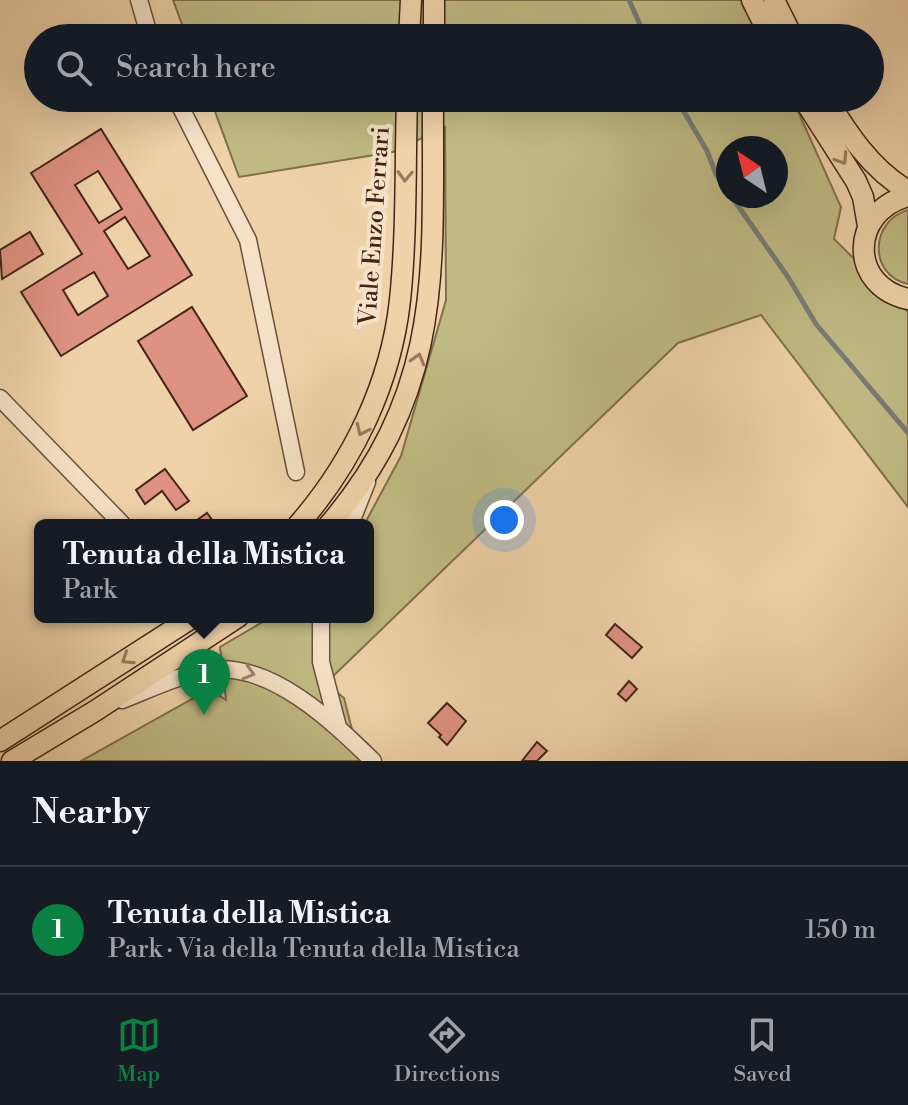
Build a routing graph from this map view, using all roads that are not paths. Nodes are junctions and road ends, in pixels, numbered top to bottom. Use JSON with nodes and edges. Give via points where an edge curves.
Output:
{"nodes":[{"id":1,"x":139,"y":0,"type":"edge"},
{"id":2,"x":411,"y":0,"type":"edge"},
{"id":3,"x":434,"y":0,"type":"edge"},
{"id":4,"x":752,"y":0,"type":"edge"},
{"id":5,"x":774,"y":0,"type":"edge"},
{"id":6,"x":146,"y":24,"type":"edge"},
{"id":7,"x":410,"y":24,"type":"edge"},
{"id":8,"x":434,"y":24,"type":"edge"},
{"id":9,"x":764,"y":24,"type":"edge"},
{"id":10,"x":786,"y":24,"type":"edge"},
{"id":11,"x":183,"y":112,"type":"edge"},
{"id":12,"x":407,"y":112,"type":"edge"},
{"id":13,"x":433,"y":112,"type":"edge"},
{"id":14,"x":812,"y":112,"type":"edge"},
{"id":15,"x":835,"y":112,"type":"edge"},
{"id":16,"x":908,"y":193,"type":"edge"},
{"id":17,"x":868,"y":226,"type":"junction"},
{"id":18,"x":908,"y":299,"type":"edge"},
{"id":19,"x":0,"y":398,"type":"edge"},
{"id":20,"x":372,"y":469,"type":"junction"},
{"id":21,"x":296,"y":472,"type":"dead end"},
{"id":22,"x":117,"y":519,"type":"edge"},
{"id":23,"x":301,"y":519,"type":"edge"},
{"id":24,"x":334,"y":519,"type":"edge"},
{"id":25,"x":352,"y":519,"type":"edge"},
{"id":26,"x":184,"y":623,"type":"edge"},
{"id":27,"x":229,"y":623,"type":"edge"},
{"id":28,"x":321,"y":623,"type":"edge"},
{"id":29,"x":95,"y":711,"type":"junction"},
{"id":30,"x":338,"y":727,"type":"junction"},
{"id":31,"x":0,"y":741,"type":"edge"},
{"id":32,"x":12,"y":761,"type":"edge"},
{"id":33,"x":373,"y":761,"type":"edge"}],
"edges":[{"from":1,"to":6,"type":"street"},
{"from":2,"to":7,"type":"main road"},
{"from":3,"to":8,"type":"main road"},
{"from":4,"to":9,"type":"main road"},
{"from":5,"to":10,"type":"main road"},
{"from":11,"to":21,"type":"street","via":[[248,240]]},
{"from":12,"to":23,"type":"main road","name":"Viale Enzo Ferrari","one_way":true,"via":[[400,300],[391,347],[353,449]]},
{"from":20,"to":13,"type":"main road","one_way":true,"via":[[407,396],[425,327],[432,254]]},
{"from":14,"to":17,"type":"main road","one_way":true,"via":[[856,181]]},
{"from":15,"to":16,"type":"main road","via":[[865,157]]},
{"from":16,"to":17,"type":"main road","via":[[879,210]]},
{"from":17,"to":18,"type":"main road","via":[[868,270],[887,292]]},
{"from":19,"to":22,"type":"street"},
{"from":20,"to":24,"type":"main road"},
{"from":20,"to":25,"type":"street"},
{"from":26,"to":31,"type":"main road","one_way":true},
{"from":27,"to":29,"type":"main road"},
{"from":28,"to":30,"type":"street","via":[[321,662]]},
{"from":29,"to":30,"type":"street","one_way":true,"via":[[198,672],[225,668],[266,678]]},
{"from":29,"to":32,"type":"main road"},
{"from":30,"to":33,"type":"street"}]}
